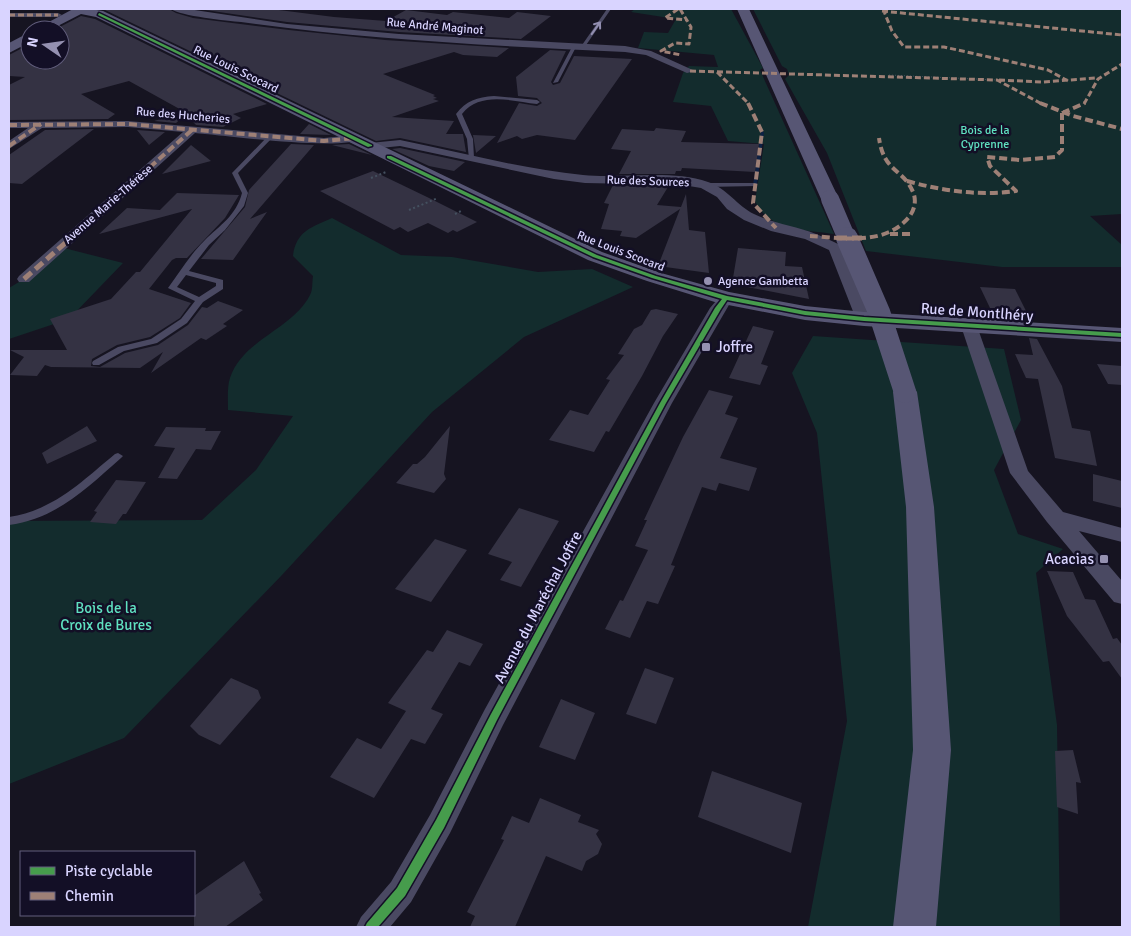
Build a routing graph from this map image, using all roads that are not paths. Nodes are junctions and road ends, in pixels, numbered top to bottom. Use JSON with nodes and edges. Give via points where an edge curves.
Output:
{"nodes":[{"id":1,"x":175,"y":9,"type":"edge"},
{"id":2,"x":227,"y":9,"type":"edge"},
{"id":3,"x":407,"y":9,"type":"edge"},
{"id":4,"x":412,"y":9,"type":"edge"},
{"id":5,"x":610,"y":9,"type":"edge"},
{"id":6,"x":743,"y":9,"type":"edge"},
{"id":7,"x":79,"y":11,"type":"edge"},
{"id":8,"x":9,"y":15,"type":"edge"},
{"id":9,"x":217,"y":16,"type":"junction"},
{"id":10,"x":60,"y":20,"type":"edge"},
{"id":11,"x":60,"y":20,"type":"edge"},
{"id":12,"x":20,"y":42,"type":"edge"},
{"id":13,"x":578,"y":47,"type":"junction"},
{"id":14,"x":9,"y":49,"type":"edge"},
{"id":15,"x":690,"y":71,"type":"dead end"},
{"id":16,"x":555,"y":82,"type":"dead end"},
{"id":17,"x":537,"y":102,"type":"dead end"},
{"id":18,"x":42,"y":124,"type":"junction"},
{"id":19,"x":9,"y":125,"type":"edge"},
{"id":20,"x":193,"y":129,"type":"junction"},
{"id":21,"x":270,"y":137,"type":"junction"},
{"id":22,"x":354,"y":138,"type":"junction"},
{"id":23,"x":9,"y":146,"type":"edge"},
{"id":24,"x":370,"y":146,"type":"junction"},
{"id":25,"x":471,"y":158,"type":"junction"},
{"id":26,"x":705,"y":185,"type":"junction"},
{"id":27,"x":755,"y":185,"type":"dead end"},
{"id":28,"x":184,"y":272,"type":"junction"},
{"id":29,"x":24,"y":279,"type":"dead end"},
{"id":30,"x":726,"y":298,"type":"junction"},
{"id":31,"x":200,"y":300,"type":"junction"},
{"id":32,"x":830,"y":316,"type":"joint"},
{"id":33,"x":864,"y":319,"type":"junction"},
{"id":34,"x":969,"y":326,"type":"junction"},
{"id":35,"x":1122,"y":336,"type":"edge"},
{"id":36,"x":96,"y":363,"type":"dead end"},
{"id":37,"x":118,"y":456,"type":"dead end"},
{"id":38,"x":1054,"y":517,"type":"junction"},
{"id":39,"x":9,"y":521,"type":"edge"},
{"id":40,"x":1122,"y":535,"type":"edge"},
{"id":41,"x":1122,"y":596,"type":"edge"},
{"id":42,"x":371,"y":927,"type":"edge"},
{"id":43,"x":915,"y":927,"type":"edge"}],
"edges":[{"from":1,"to":9,"type":"street","name":"Rue André Maginot"},
{"from":2,"to":9,"type":"street"},
{"from":3,"to":4,"type":"lane"},
{"from":13,"to":5,"type":"lane","one_way":true},
{"from":6,"to":43,"type":"main road","bridge":true,"via":[[879,312],[905,392],[920,507],[932,750]]},
{"from":7,"to":8,"type":"street"},
{"from":7,"to":10,"type":"main road"},
{"from":7,"to":11,"type":"main road"},
{"from":7,"to":22,"type":"main road","name":"Rue Louis Scocard"},
{"from":9,"to":13,"type":"street","name":"Rue André Maginot","via":[[450,41]]},
{"from":12,"to":14,"type":"main road"},
{"from":13,"to":15,"type":"street","name":"Rue André Maginot","via":[[648,53]]},
{"from":13,"to":16,"type":"lane"},
{"from":17,"to":25,"type":"lane","via":[[488,98],[463,107],[459,114],[470,139]]},
{"from":18,"to":19,"type":"street","name":"Rue des Hucheries"},
{"from":18,"to":20,"type":"street","name":"Rue des Hucheries","via":[[128,124]]},
{"from":18,"to":23,"type":"street"},
{"from":20,"to":21,"type":"street","name":"Rue des Hucheries"},
{"from":20,"to":29,"type":"street","name":"Avenue Marie-Thérèse"},
{"from":21,"to":22,"type":"street","name":"Rue des Hucheries","via":[[324,142]]},
{"from":21,"to":28,"type":"lane","via":[[235,173],[245,193],[242,205],[223,229],[206,242]]},
{"from":22,"to":24,"type":"main road","name":"Rue Louis Scocard"},
{"from":24,"to":25,"type":"street","name":"Rue des Sources","via":[[400,143]]},
{"from":24,"to":30,"type":"main road","name":"Rue Louis Scocard","via":[[595,256]]},
{"from":25,"to":26,"type":"street","name":"Rue des Sources","via":[[585,179],[683,181]]},
{"from":26,"to":27,"type":"lane"},
{"from":26,"to":33,"type":"street","name":"Rue des Sources","via":[[748,217],[810,236],[835,248]]},
{"from":28,"to":31,"type":"lane","via":[[172,288]]},
{"from":28,"to":31,"type":"lane","via":[[220,282],[220,287]]},
{"from":30,"to":32,"type":"main road","name":"Rue Louis Scocard"},
{"from":30,"to":42,"type":"street","name":"Avenue du Maréchal Joffre","via":[[663,403],[440,824],[401,892]]},
{"from":31,"to":36,"type":"lane","via":[[184,321],[154,341],[121,349]]},
{"from":32,"to":33,"type":"main road","name":"Rue de Montlhéry"},
{"from":33,"to":34,"type":"main road","name":"Rue de Montlhéry"},
{"from":34,"to":35,"type":"main road","name":"Rue de Montlhéry"},
{"from":34,"to":38,"type":"street","via":[[1018,473]]},
{"from":37,"to":39,"type":"lane","via":[[62,503],[20,520]]},
{"from":38,"to":40,"type":"street"},
{"from":38,"to":41,"type":"street"}]}
